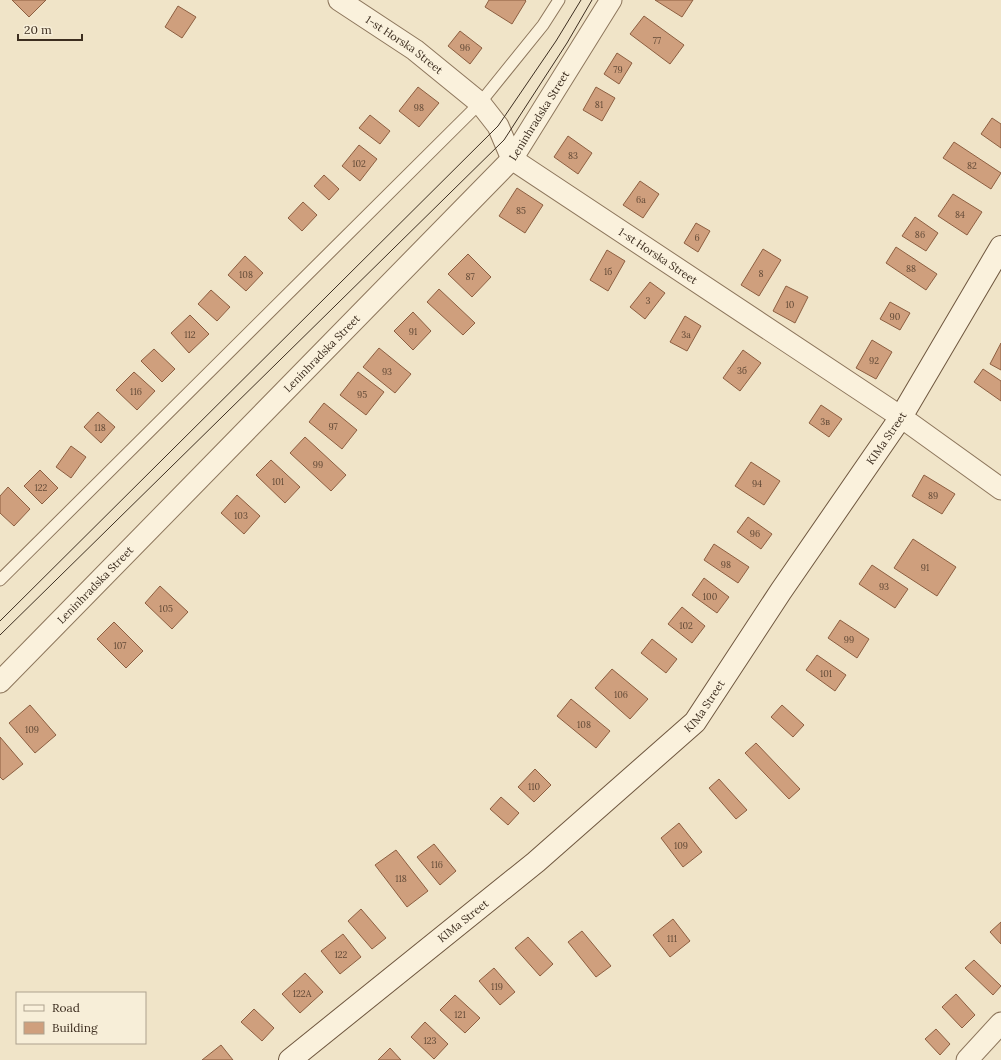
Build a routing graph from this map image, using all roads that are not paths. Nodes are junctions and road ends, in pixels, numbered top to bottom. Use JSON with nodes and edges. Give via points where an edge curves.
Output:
{"nodes":[{"id":1,"x":339,"y":0,"type":"edge"},
{"id":2,"x":559,"y":0,"type":"edge"},
{"id":3,"x":611,"y":0,"type":"edge"},
{"id":4,"x":480,"y":103,"type":"junction"},
{"id":5,"x":512,"y":159,"type":"junction"},
{"id":6,"x":1001,"y":247,"type":"edge"},
{"id":7,"x":901,"y":417,"type":"junction"},
{"id":8,"x":1001,"y":490,"type":"edge"},
{"id":9,"x":0,"y":580,"type":"edge"},
{"id":10,"x":0,"y":682,"type":"edge"},
{"id":11,"x":1001,"y":1023,"type":"edge"},
{"id":12,"x":290,"y":1060,"type":"edge"},
{"id":13,"x":968,"y":1060,"type":"edge"}],
"edges":[{"from":1,"to":4,"type":"street","name":"1-st Horska Street","via":[[415,50]]},
{"from":2,"to":4,"type":"lane","via":[[543,25]]},
{"from":3,"to":5,"type":"street","name":"Leninhradska Street"},
{"from":4,"to":5,"type":"street","name":"1-st Horska Street","via":[[498,126]]},
{"from":4,"to":9,"type":"lane"},
{"from":5,"to":7,"type":"street","name":"1-st Horska Street"},
{"from":5,"to":10,"type":"street","name":"Leninhradska Street"},
{"from":6,"to":7,"type":"street","name":"KIMa Street"},
{"from":7,"to":8,"type":"street","name":"1-st Horska Street"},
{"from":7,"to":12,"type":"street","name":"KIMa Street","via":[[781,591],[695,722],[536,862]]},
{"from":11,"to":13,"type":"street"}]}
